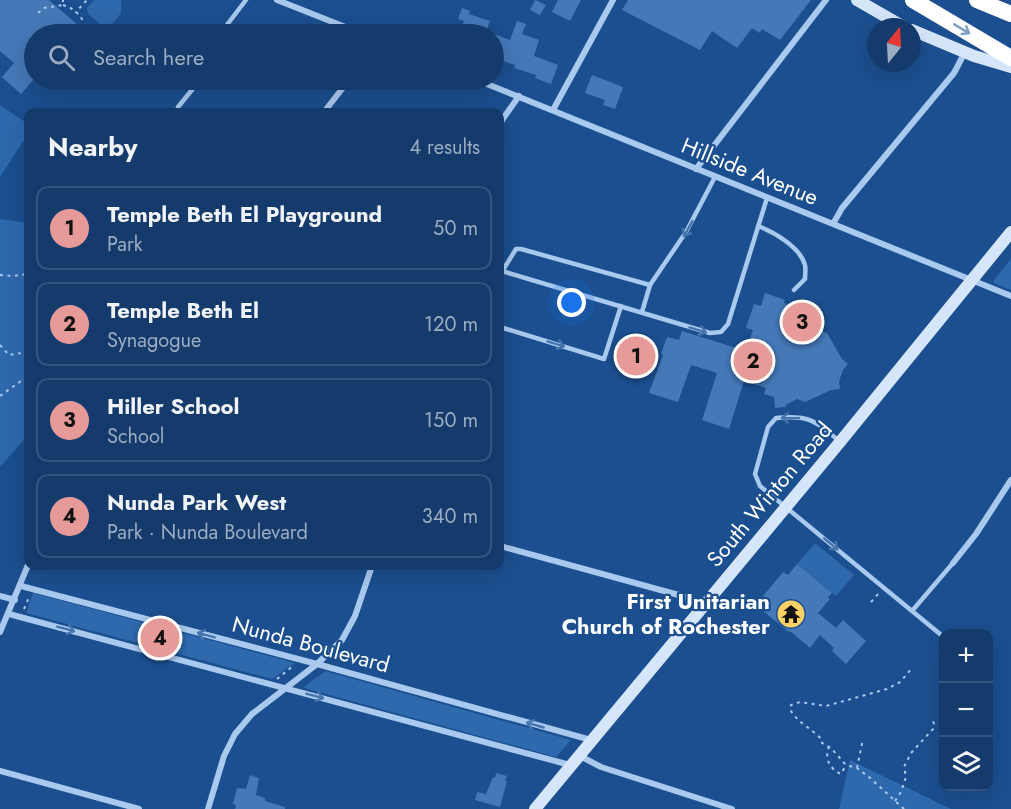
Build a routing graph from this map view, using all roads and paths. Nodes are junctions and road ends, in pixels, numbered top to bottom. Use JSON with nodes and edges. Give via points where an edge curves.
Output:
{"nodes":[{"id":1,"x":63,"y":0,"type":"edge"},
{"id":2,"x":87,"y":0,"type":"edge"},
{"id":3,"x":246,"y":0,"type":"edge"},
{"id":4,"x":277,"y":0,"type":"edge"},
{"id":5,"x":613,"y":0,"type":"edge"},
{"id":6,"x":826,"y":0,"type":"edge"},
{"id":7,"x":857,"y":0,"type":"edge"},
{"id":8,"x":913,"y":0,"type":"edge"},
{"id":9,"x":977,"y":0,"type":"edge"},
{"id":10,"x":63,"y":5,"type":"junction"},
{"id":11,"x":75,"y":12,"type":"junction"},
{"id":12,"x":38,"y":13,"type":"dead end"},
{"id":13,"x":1011,"y":14,"type":"edge"},
{"id":14,"x":888,"y":18,"type":"edge"},
{"id":15,"x":84,"y":24,"type":"edge"},
{"id":16,"x":228,"y":24,"type":"edge"},
{"id":17,"x":338,"y":24,"type":"edge"},
{"id":18,"x":921,"y":34,"type":"edge"},
{"id":19,"x":965,"y":52,"type":"junction"},
{"id":20,"x":1011,"y":57,"type":"edge"},
{"id":21,"x":1011,"y":67,"type":"edge"},
{"id":22,"x":192,"y":90,"type":"edge"},
{"id":23,"x":341,"y":90,"type":"edge"},
{"id":24,"x":503,"y":90,"type":"edge"},
{"id":25,"x":519,"y":96,"type":"junction"},
{"id":26,"x":178,"y":107,"type":"dead end"},
{"id":27,"x":327,"y":108,"type":"edge"},
{"id":28,"x":553,"y":110,"type":"junction"},
{"id":29,"x":504,"y":117,"type":"edge"},
{"id":30,"x":696,"y":169,"type":"junction"},
{"id":31,"x":716,"y":177,"type":"junction"},
{"id":32,"x":767,"y":198,"type":"junction"},
{"id":33,"x":833,"y":224,"type":"junction"},
{"id":34,"x":758,"y":226,"type":"junction"},
{"id":35,"x":1011,"y":232,"type":"edge"},
{"id":36,"x":504,"y":268,"type":"edge"},
{"id":37,"x":24,"y":274,"type":"edge"},
{"id":38,"x":504,"y":274,"type":"edge"},
{"id":39,"x":0,"y":275,"type":"edge"},
{"id":40,"x":971,"y":279,"type":"junction"},
{"id":41,"x":650,"y":285,"type":"junction"},
{"id":42,"x":794,"y":290,"type":"dead end"},
{"id":43,"x":1011,"y":296,"type":"edge"},
{"id":44,"x":621,"y":306,"type":"junction"},
{"id":45,"x":642,"y":312,"type":"junction"},
{"id":46,"x":504,"y":328,"type":"edge"},
{"id":47,"x":0,"y":347,"type":"edge"},
{"id":48,"x":24,"y":353,"type":"edge"},
{"id":49,"x":24,"y":379,"type":"edge"},
{"id":50,"x":0,"y":396,"type":"edge"},
{"id":51,"x":840,"y":442,"type":"junction"},
{"id":52,"x":1011,"y":480,"type":"edge"},
{"id":53,"x":786,"y":507,"type":"junction"},
{"id":54,"x":504,"y":547,"type":"edge"},
{"id":55,"x":953,"y":563,"type":"joint"},
{"id":56,"x":26,"y":570,"type":"edge"},
{"id":57,"x":371,"y":570,"type":"edge"},
{"id":58,"x":21,"y":586,"type":"junction"},
{"id":59,"x":883,"y":587,"type":"junction"},
{"id":60,"x":31,"y":592,"type":"dead end"},
{"id":61,"x":0,"y":596,"type":"edge"},
{"id":62,"x":15,"y":600,"type":"junction"},
{"id":63,"x":871,"y":602,"type":"dead end"},
{"id":64,"x":701,"y":607,"type":"junction"},
{"id":65,"x":24,"y":609,"type":"dead end"},
{"id":66,"x":912,"y":611,"type":"junction"},
{"id":67,"x":9,"y":614,"type":"junction"},
{"id":68,"x":0,"y":632,"type":"edge"},
{"id":69,"x":939,"y":633,"type":"edge"},
{"id":70,"x":296,"y":664,"type":"dead end"},
{"id":71,"x":317,"y":664,"type":"junction"},
{"id":72,"x":913,"y":668,"type":"dead end"},
{"id":73,"x":276,"y":679,"type":"dead end"},
{"id":74,"x":285,"y":688,"type":"junction"},
{"id":75,"x":932,"y":718,"type":"dead end"},
{"id":76,"x":863,"y":739,"type":"dead end"},
{"id":77,"x":592,"y":740,"type":"junction"},
{"id":78,"x":829,"y":746,"type":"junction"},
{"id":79,"x":576,"y":760,"type":"junction"},
{"id":80,"x":846,"y":765,"type":"junction"},
{"id":81,"x":857,"y":768,"type":"junction"},
{"id":82,"x":0,"y":771,"type":"edge"},
{"id":83,"x":896,"y":801,"type":"junction"},
{"id":84,"x":139,"y":809,"type":"edge"},
{"id":85,"x":208,"y":809,"type":"edge"},
{"id":86,"x":535,"y":809,"type":"edge"},
{"id":87,"x":732,"y":809,"type":"edge"},
{"id":88,"x":904,"y":809,"type":"edge"}],
"edges":[{"from":1,"to":10,"type":"path"},
{"from":2,"to":11,"type":"path"},
{"from":3,"to":16,"type":"lane"},
{"from":4,"to":17,"type":"street"},
{"from":5,"to":28,"type":"street"},
{"from":6,"to":30,"type":"street"},
{"from":7,"to":14,"type":"main road"},
{"from":8,"to":20,"type":"highway","one_way":true},
{"from":9,"to":13,"type":"highway"},
{"from":10,"to":11,"type":"path"},
{"from":10,"to":12,"type":"path"},
{"from":11,"to":15,"type":"path"},
{"from":18,"to":19,"type":"main road"},
{"from":19,"to":21,"type":"main road"},
{"from":19,"to":33,"type":"street","via":[[954,73]]},
{"from":22,"to":26,"type":"lane"},
{"from":23,"to":27,"type":"street"},
{"from":24,"to":25,"type":"street","name":"Hillside Avenue"},
{"from":25,"to":28,"type":"street","name":"Hillside Avenue"},
{"from":25,"to":29,"type":"street"},
{"from":28,"to":30,"type":"street","name":"Hillside Avenue"},
{"from":30,"to":31,"type":"street","name":"Hillside Avenue"},
{"from":31,"to":32,"type":"street","name":"Hillside Avenue"},
{"from":31,"to":41,"type":"lane","one_way":true,"via":[[686,232]]},
{"from":32,"to":33,"type":"street","name":"Hillside Avenue"},
{"from":32,"to":34,"type":"lane"},
{"from":33,"to":40,"type":"street","name":"Hillside Avenue"},
{"from":34,"to":42,"type":"lane","via":[[776,232],[806,265],[805,279]]},
{"from":45,"to":34,"type":"lane","one_way":true,"via":[[710,333],[721,332],[728,324]]},
{"from":35,"to":40,"type":"main road","name":"South Winton Road"},
{"from":36,"to":41,"type":"lane","via":[[516,249],[521,249]]},
{"from":37,"to":39,"type":"path"},
{"from":38,"to":44,"type":"lane"},
{"from":40,"to":43,"type":"street","name":"Hillside Avenue"},
{"from":40,"to":51,"type":"main road","name":"South Winton Road"},
{"from":41,"to":45,"type":"lane"},
{"from":44,"to":45,"type":"lane"},
{"from":46,"to":44,"type":"lane","one_way":true,"via":[[604,359]]},
{"from":47,"to":48,"type":"path","via":[[9,355]]},
{"from":49,"to":50,"type":"path"},
{"from":51,"to":53,"type":"main road","name":"South Winton Road"},
{"from":51,"to":53,"type":"lane","one_way":true,"via":[[814,420],[776,418],[768,428],[755,474],[760,486]]},
{"from":52,"to":55,"type":"street"},
{"from":53,"to":59,"type":"lane","one_way":true},
{"from":53,"to":64,"type":"main road","name":"South Winton Road"},
{"from":54,"to":64,"type":"street","via":[[686,597]]},
{"from":55,"to":66,"type":"lane"},
{"from":56,"to":58,"type":"street"},
{"from":57,"to":71,"type":"street","via":[[349,629]]},
{"from":58,"to":62,"type":"street"},
{"from":71,"to":58,"type":"street","name":"Nunda Boulevard","one_way":true},
{"from":59,"to":63,"type":"path"},
{"from":59,"to":66,"type":"lane"},
{"from":60,"to":65,"type":"path"},
{"from":61,"to":62,"type":"street"},
{"from":62,"to":67,"type":"street"},
{"from":64,"to":77,"type":"main road","name":"South Winton Road"},
{"from":66,"to":69,"type":"lane"},
{"from":67,"to":68,"type":"street"},
{"from":67,"to":74,"type":"street","one_way":true},
{"from":70,"to":73,"type":"path"},
{"from":71,"to":74,"type":"street"},
{"from":77,"to":71,"type":"street","name":"Nunda Boulevard","one_way":true},
{"from":72,"to":78,"type":"path","via":[[887,689],[826,706],[800,702],[791,705],[792,715]]},
{"from":74,"to":79,"type":"street","one_way":true},
{"from":74,"to":85,"type":"street","via":[[252,714],[235,734]]},
{"from":75,"to":83,"type":"path","via":[[933,729],[904,767],[906,777]]},
{"from":76,"to":81,"type":"path"},
{"from":77,"to":79,"type":"main road","name":"South Winton Road"},
{"from":78,"to":80,"type":"path"},
{"from":78,"to":80,"type":"path","via":[[829,765],[834,771],[841,774]]},
{"from":79,"to":86,"type":"main road","name":"South Winton Road"},
{"from":79,"to":87,"type":"street"},
{"from":80,"to":81,"type":"path"},
{"from":81,"to":83,"type":"path"},
{"from":82,"to":84,"type":"street"},
{"from":83,"to":88,"type":"path"}]}
